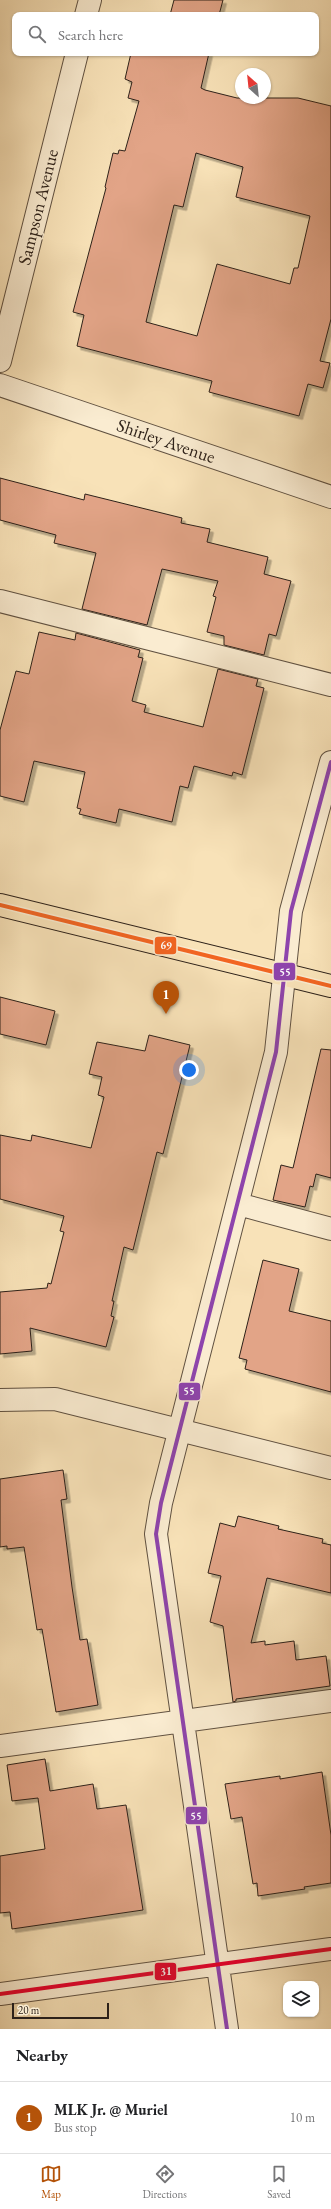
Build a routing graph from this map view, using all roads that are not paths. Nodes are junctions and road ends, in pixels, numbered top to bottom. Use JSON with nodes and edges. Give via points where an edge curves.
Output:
{"nodes":[{"id":1,"x":90,"y":0,"type":"edge"},
{"id":2,"x":87,"y":12,"type":"edge"},
{"id":3,"x":76,"y":56,"type":"edge"},
{"id":4,"x":0,"y":361,"type":"edge"},
{"id":5,"x":0,"y":385,"type":"edge"},
{"id":6,"x":331,"y":497,"type":"edge"},
{"id":7,"x":0,"y":601,"type":"edge"},
{"id":8,"x":331,"y":685,"type":"edge"},
{"id":9,"x":331,"y":762,"type":"edge"},
{"id":10,"x":0,"y":905,"type":"edge"},
{"id":11,"x":285,"y":974,"type":"junction"},
{"id":12,"x":331,"y":986,"type":"edge"},
{"id":13,"x":238,"y":1204,"type":"junction"},
{"id":14,"x":331,"y":1229,"type":"edge"},
{"id":15,"x":0,"y":1400,"type":"edge"},
{"id":16,"x":180,"y":1430,"type":"junction"},
{"id":17,"x":331,"y":1468,"type":"edge"},
{"id":18,"x":331,"y":1701,"type":"edge"},
{"id":19,"x":184,"y":1721,"type":"junction"},
{"id":20,"x":0,"y":1746,"type":"edge"},
{"id":21,"x":331,"y":1950,"type":"edge"},
{"id":22,"x":218,"y":1965,"type":"junction"},
{"id":23,"x":0,"y":1994,"type":"edge"},
{"id":24,"x":227,"y":2029,"type":"edge"}],
"edges":[{"from":1,"to":2,"type":"street"},
{"from":3,"to":4,"type":"street","name":"Sampson Avenue"},
{"from":5,"to":6,"type":"street","name":"Shirley Avenue"},
{"from":7,"to":8,"type":"street"},
{"from":9,"to":11,"type":"street","via":[[291,911]]},
{"from":10,"to":11,"type":"main road"},
{"from":11,"to":12,"type":"main road"},
{"from":11,"to":13,"type":"street","via":[[276,1052]]},
{"from":13,"to":14,"type":"street"},
{"from":13,"to":16,"type":"street"},
{"from":15,"to":16,"type":"street","via":[[55,1399]]},
{"from":16,"to":17,"type":"street"},
{"from":16,"to":19,"type":"street","via":[[161,1503],[156,1534]]},
{"from":18,"to":19,"type":"street"},
{"from":19,"to":20,"type":"street"},
{"from":19,"to":22,"type":"street"},
{"from":21,"to":22,"type":"street"},
{"from":22,"to":23,"type":"street"},
{"from":22,"to":24,"type":"street"}]}
